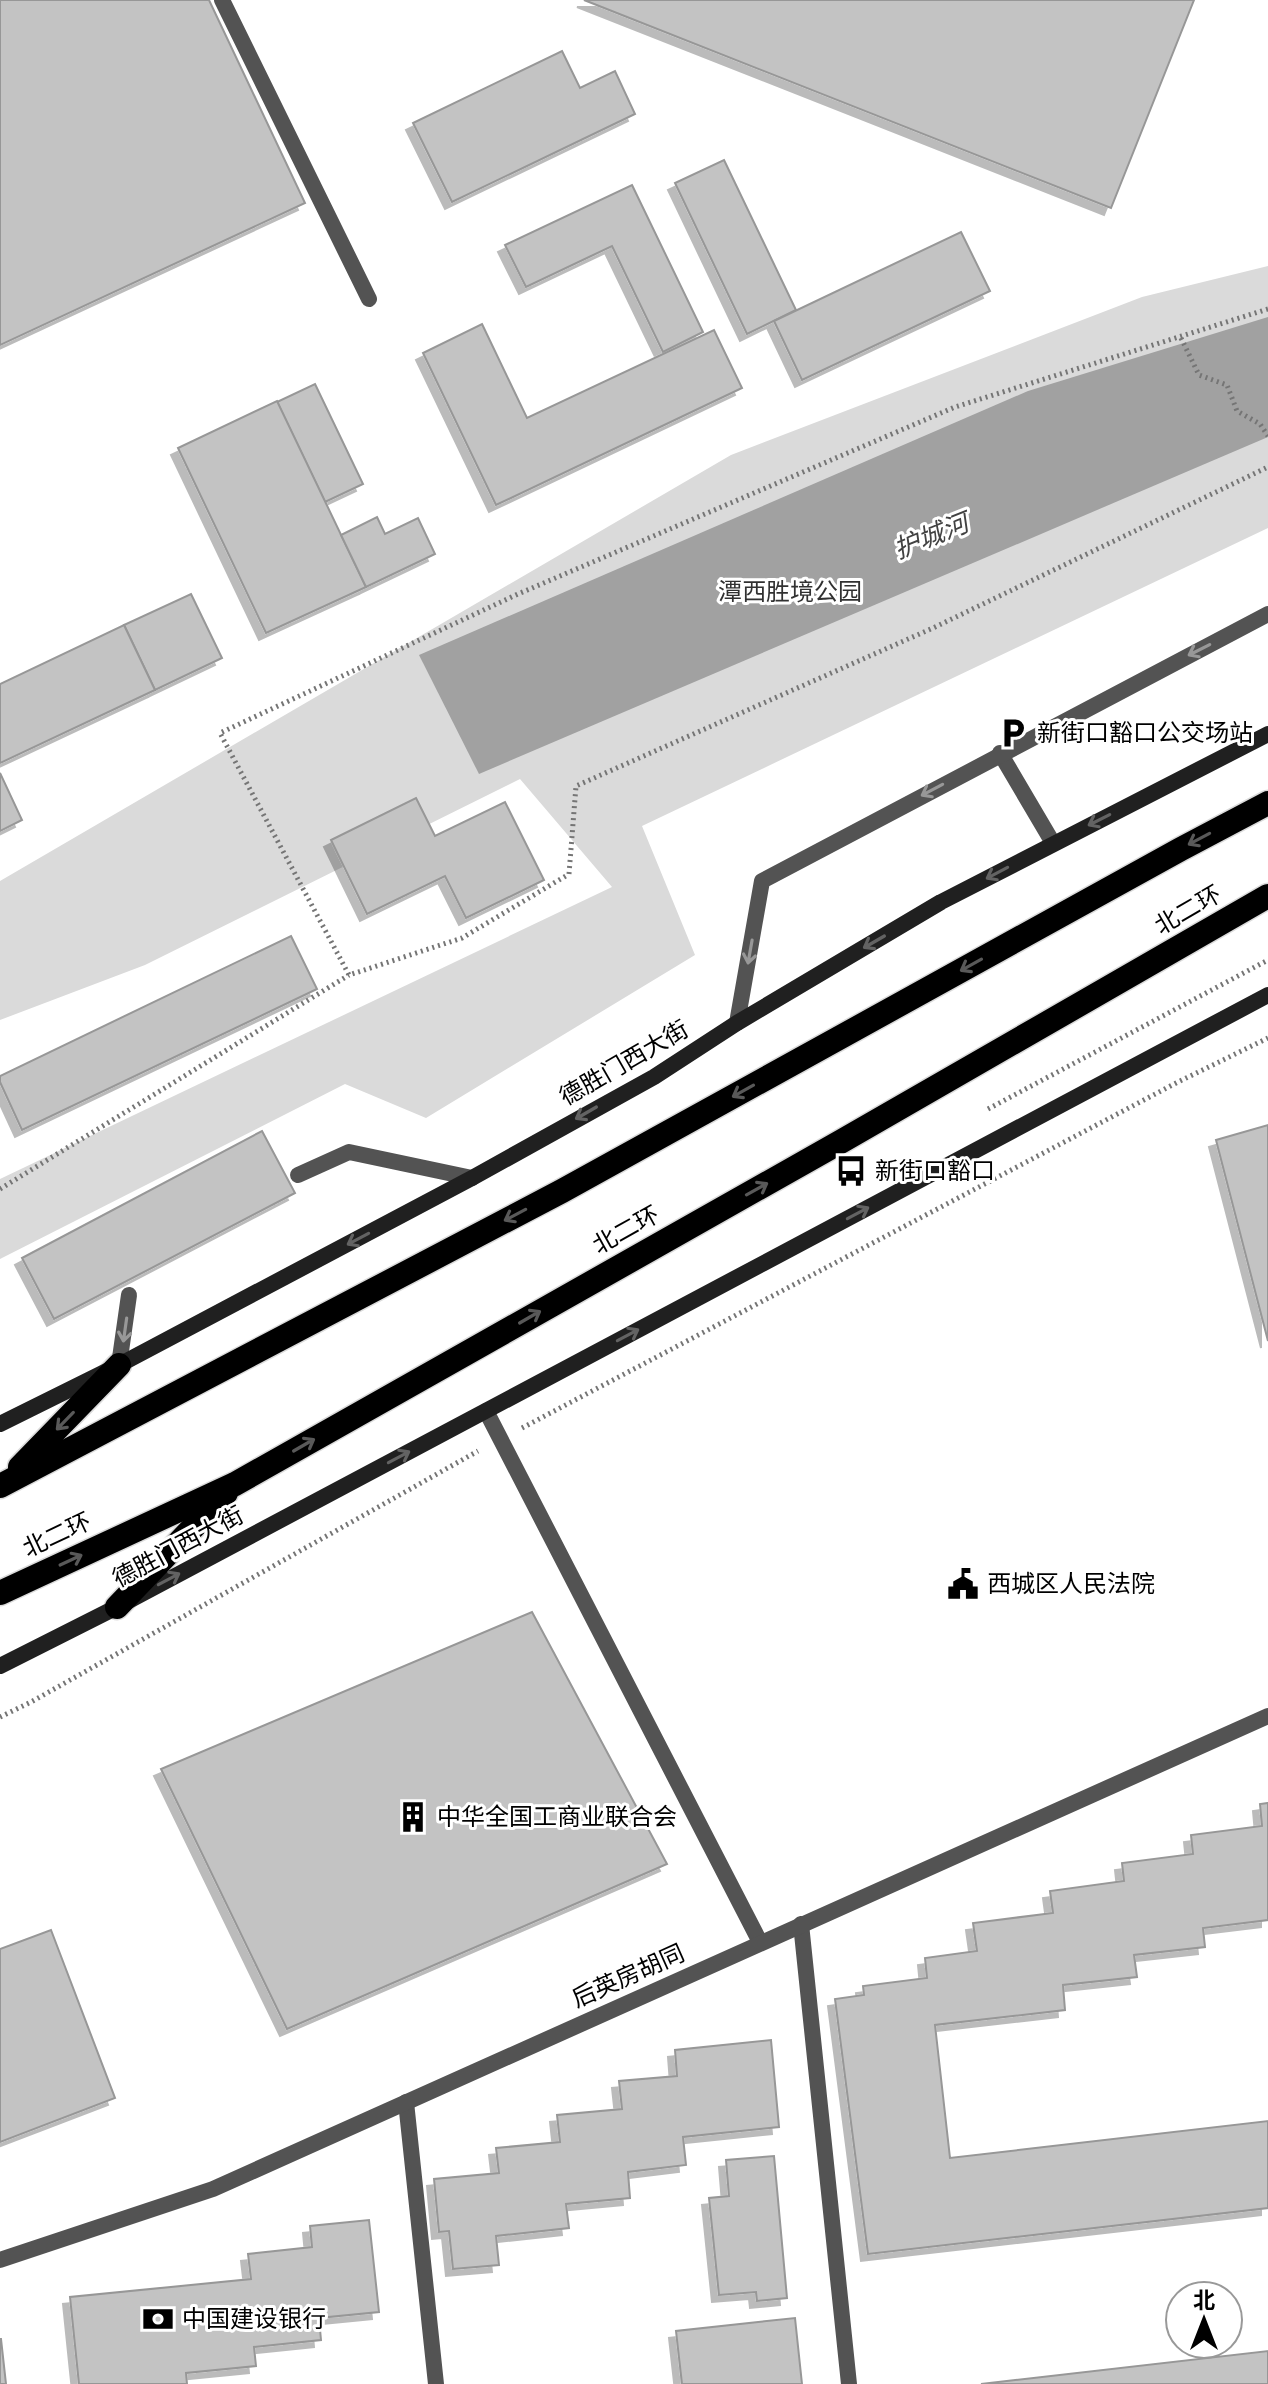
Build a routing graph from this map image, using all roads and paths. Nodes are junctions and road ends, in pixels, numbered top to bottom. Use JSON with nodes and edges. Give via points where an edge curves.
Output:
{"nodes":[{"id":1,"x":222,"y":0,"type":"edge"},
{"id":2,"x":369,"y":299,"type":"dead end"},
{"id":3,"x":1268,"y":309,"type":"edge"},
{"id":4,"x":1181,"y":338,"type":"junction"},
{"id":5,"x":1268,"y":436,"type":"edge"},
{"id":6,"x":1268,"y":467,"type":"edge"},
{"id":7,"x":1268,"y":614,"type":"edge"},
{"id":8,"x":1268,"y":734,"type":"edge"},
{"id":9,"x":1000,"y":753,"type":"junction"},
{"id":10,"x":1268,"y":803,"type":"edge"},
{"id":11,"x":1053,"y":843,"type":"junction"},
{"id":12,"x":1268,"y":896,"type":"edge"},
{"id":13,"x":1268,"y":960,"type":"edge"},
{"id":14,"x":349,"y":975,"type":"junction"},
{"id":15,"x":1268,"y":995,"type":"edge"},
{"id":16,"x":737,"y":1023,"type":"junction"},
{"id":17,"x":1268,"y":1038,"type":"edge"},
{"id":18,"x":981,"y":1113,"type":"dead end"},
{"id":19,"x":298,"y":1175,"type":"dead end"},
{"id":20,"x":472,"y":1178,"type":"junction"},
{"id":21,"x":0,"y":1189,"type":"edge"},
{"id":22,"x":129,"y":1295,"type":"dead end"},
{"id":23,"x":119,"y":1365,"type":"junction"},
{"id":24,"x":486,"y":1411,"type":"junction"},
{"id":25,"x":0,"y":1424,"type":"edge"},
{"id":26,"x":500,"y":1439,"type":"junction"},
{"id":27,"x":235,"y":1484,"type":"junction"},
{"id":28,"x":1,"y":1485,"type":"edge"},
{"id":29,"x":0,"y":1593,"type":"edge"},
{"id":30,"x":117,"y":1607,"type":"junction"},
{"id":31,"x":0,"y":1666,"type":"edge"},
{"id":32,"x":1268,"y":1716,"type":"edge"},
{"id":33,"x":0,"y":1717,"type":"edge"},
{"id":34,"x":801,"y":1924,"type":"junction"},
{"id":35,"x":760,"y":1942,"type":"junction"},
{"id":36,"x":406,"y":2102,"type":"junction"},
{"id":37,"x":0,"y":2260,"type":"edge"},
{"id":38,"x":436,"y":2384,"type":"edge"},
{"id":39,"x":849,"y":2384,"type":"edge"}],
"edges":[{"from":1,"to":2,"type":"street"},
{"from":3,"to":4,"type":"path"},
{"from":4,"to":5,"type":"path","via":[[1199,375],[1227,385],[1237,411],[1260,424]]},
{"from":4,"to":14,"type":"path","via":[[955,407],[518,594],[220,733]]},
{"from":6,"to":14,"type":"path","via":[[933,628],[576,786],[569,874],[462,938]]},
{"from":7,"to":9,"type":"street","one_way":true},
{"from":8,"to":11,"type":"street","name":"德胜门西大街","one_way":true},
{"from":9,"to":11,"type":"street"},
{"from":9,"to":16,"type":"street","one_way":true,"via":[[762,881]]},
{"from":10,"to":28,"type":"highway","one_way":true,"via":[[562,1191]]},
{"from":11,"to":16,"type":"street","name":"德胜门西大街","one_way":true,"via":[[941,902]]},
{"from":27,"to":12,"type":"highway","name":"北二环","one_way":true},
{"from":13,"to":18,"type":"path"},
{"from":14,"to":21,"type":"path"},
{"from":24,"to":15,"type":"street","name":"德胜门西大街","one_way":true},
{"from":16,"to":20,"type":"street","name":"德胜门西大街","one_way":true,"via":[[654,1077]]},
{"from":17,"to":26,"type":"path"},
{"from":19,"to":20,"type":"street","via":[[349,1152]]},
{"from":20,"to":23,"type":"street","name":"德胜门西大街","one_way":true},
{"from":22,"to":23,"type":"street","one_way":true},
{"from":23,"to":25,"type":"street","name":"德胜门西大街"},
{"from":23,"to":28,"type":"highway","one_way":true},
{"from":24,"to":26,"type":"street"},
{"from":30,"to":24,"type":"street","name":"德胜门西大街","one_way":true},
{"from":26,"to":33,"type":"path"},
{"from":26,"to":35,"type":"street"},
{"from":29,"to":27,"type":"highway","name":"北二环","one_way":true},
{"from":27,"to":30,"type":"highway"},
{"from":30,"to":31,"type":"street","name":"德胜门西大街"},
{"from":32,"to":34,"type":"street","name":"后英房胡同"},
{"from":34,"to":35,"type":"street","name":"后英房胡同"},
{"from":34,"to":39,"type":"street"},
{"from":35,"to":36,"type":"street","name":"后英房胡同"},
{"from":36,"to":37,"type":"street","name":"后英房胡同","via":[[213,2189]]},
{"from":36,"to":38,"type":"street"}]}
